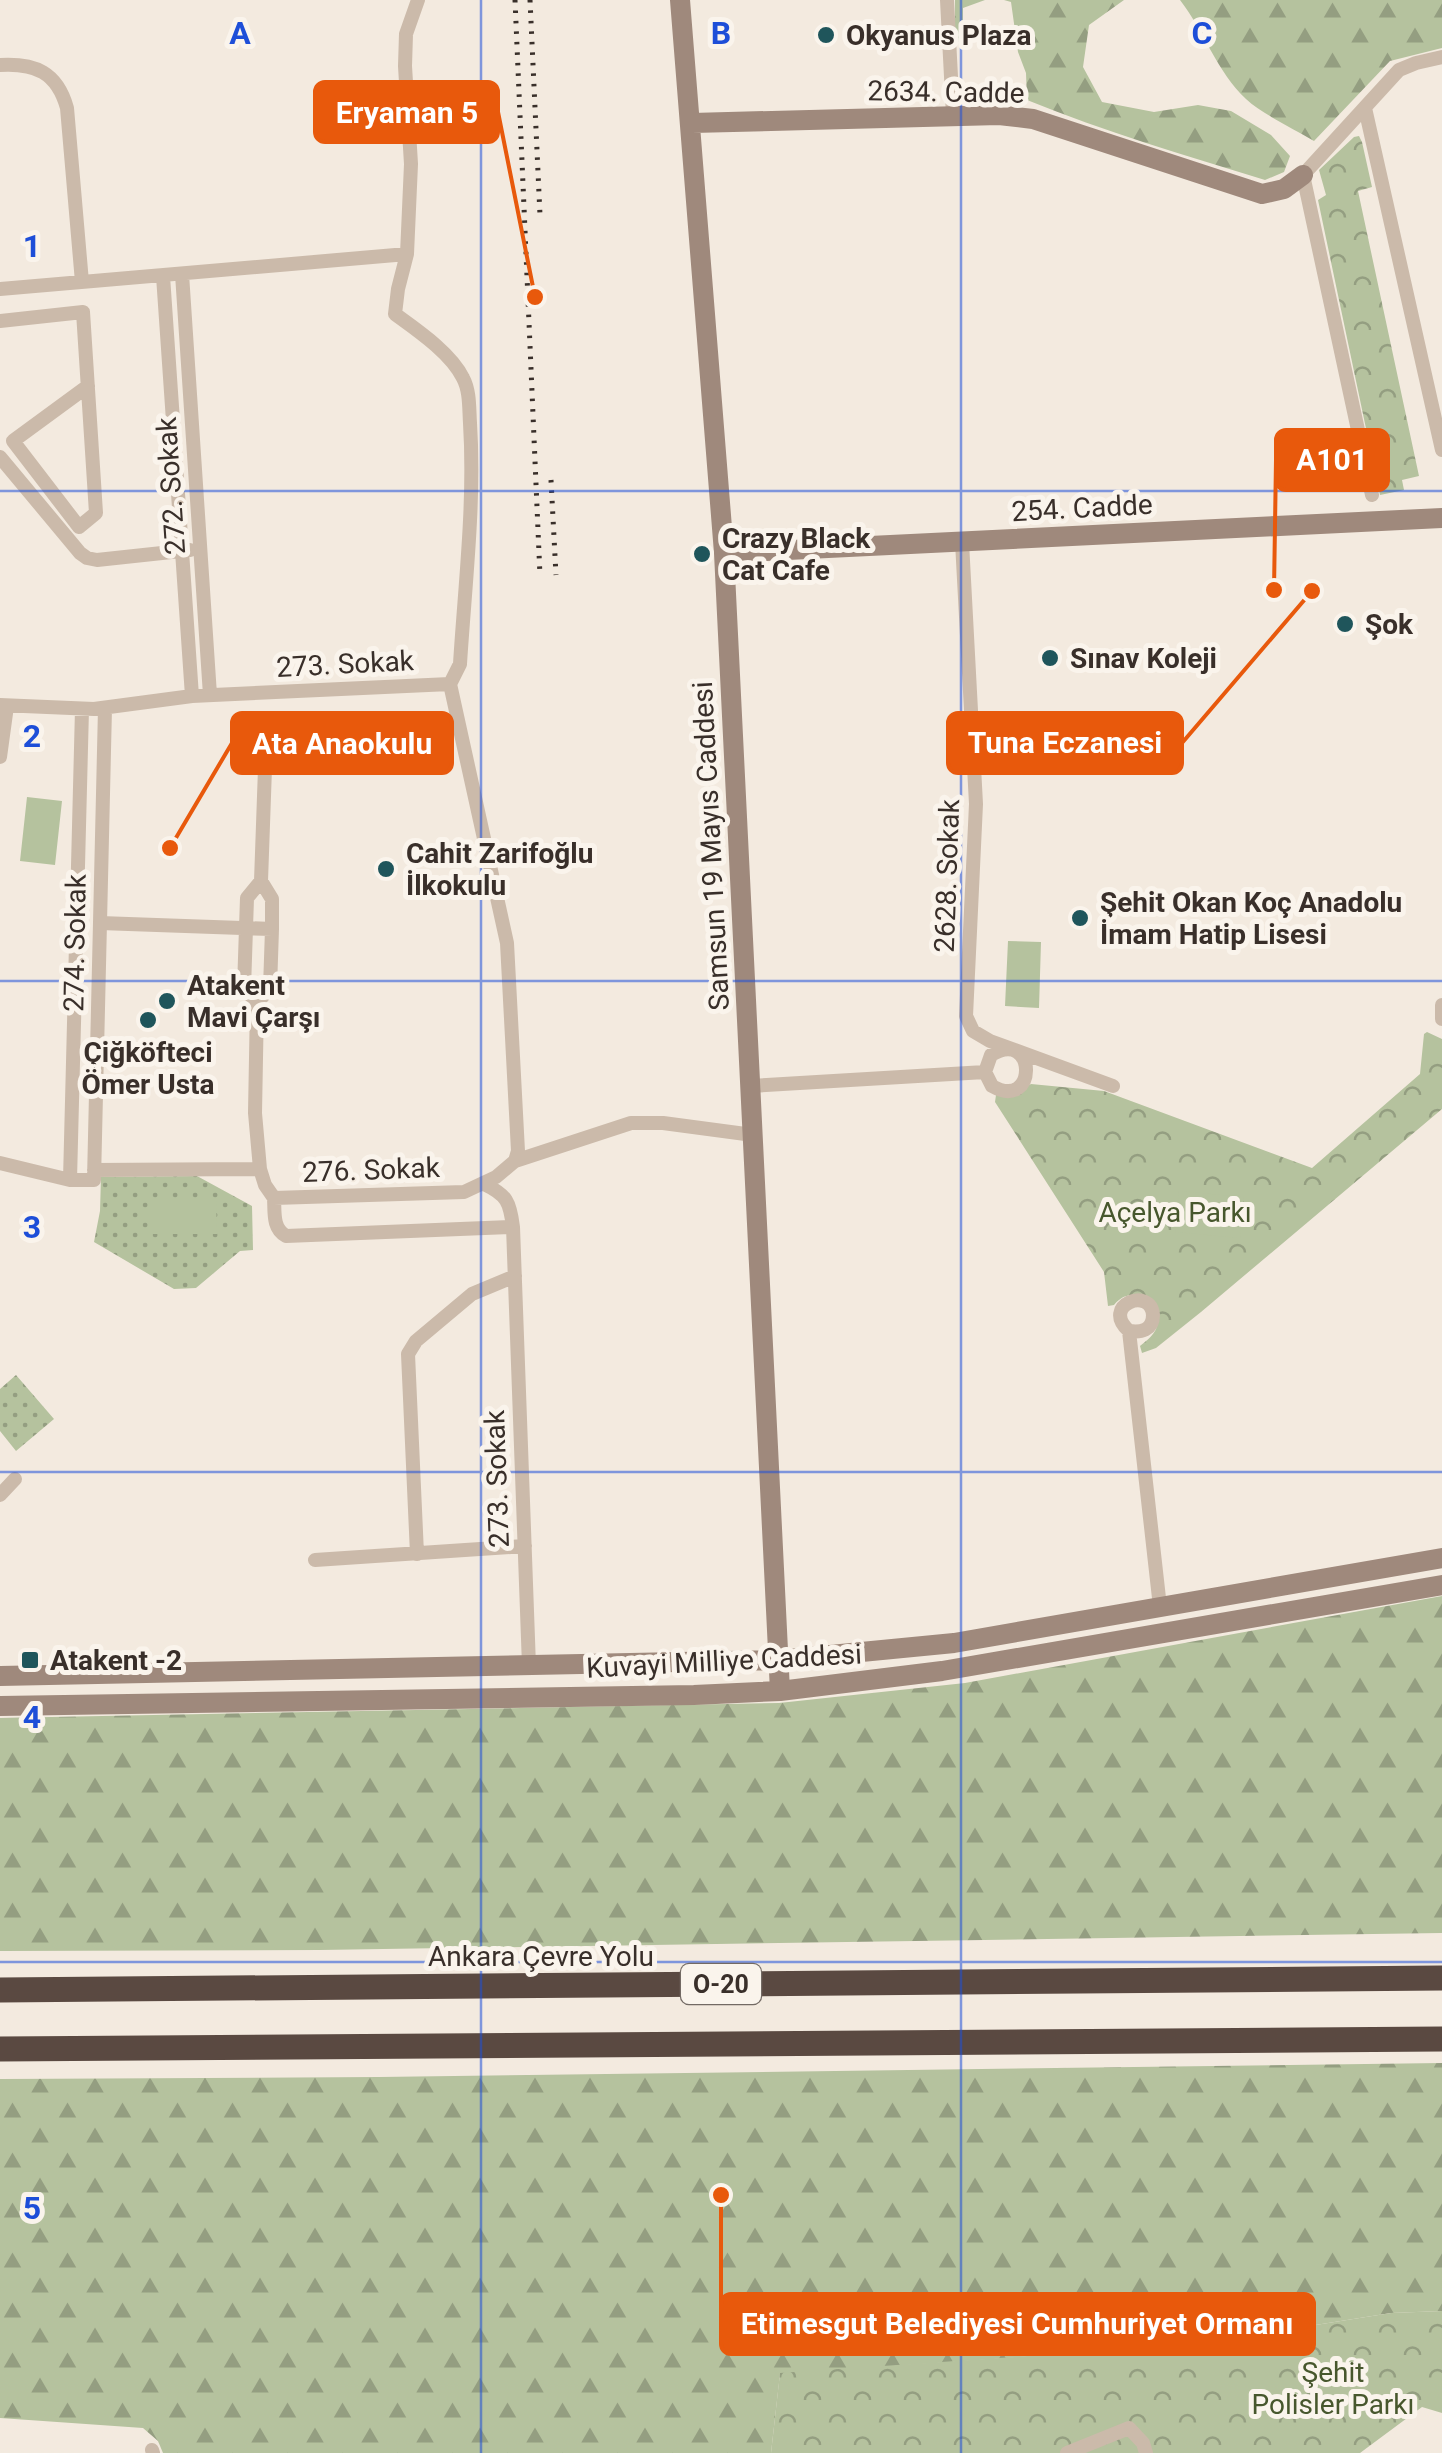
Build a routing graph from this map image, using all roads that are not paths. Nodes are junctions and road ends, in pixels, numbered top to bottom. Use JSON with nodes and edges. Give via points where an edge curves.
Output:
{"nodes":[{"id":1,"x":418,"y":0,"type":"edge"},
{"id":2,"x":680,"y":0,"type":"edge"},
{"id":3,"x":947,"y":0,"type":"edge"},
{"id":4,"x":1442,"y":57,"type":"edge"},
{"id":5,"x":0,"y":65,"type":"edge"},
{"id":6,"x":1365,"y":108,"type":"junction"},
{"id":7,"x":953,"y":115,"type":"junction"},
{"id":8,"x":692,"y":123,"type":"junction"},
{"id":9,"x":1304,"y":175,"type":"junction"},
{"id":10,"x":407,"y":254,"type":"junction"},
{"id":11,"x":182,"y":274,"type":"junction"},
{"id":12,"x":163,"y":276,"type":"junction"},
{"id":13,"x":82,"y":282,"type":"junction"},
{"id":14,"x":0,"y":290,"type":"edge"},
{"id":15,"x":0,"y":321,"type":"edge"},
{"id":16,"x":88,"y":386,"type":"junction"},
{"id":17,"x":1442,"y":450,"type":"edge"},
{"id":18,"x":0,"y":457,"type":"edge"},
{"id":19,"x":1372,"y":495,"type":"dead end"},
{"id":20,"x":1442,"y":518,"type":"edge"},
{"id":21,"x":962,"y":542,"type":"junction"},
{"id":22,"x":200,"y":549,"type":"junction"},
{"id":23,"x":182,"y":551,"type":"junction"},
{"id":24,"x":724,"y":554,"type":"junction"},
{"id":25,"x":450,"y":684,"type":"junction"},
{"id":26,"x":210,"y":695,"type":"junction"},
{"id":27,"x":192,"y":696,"type":"junction"},
{"id":28,"x":4,"y":706,"type":"edge"},
{"id":29,"x":105,"y":708,"type":"junction"},
{"id":30,"x":82,"y":709,"type":"junction"},
{"id":31,"x":0,"y":757,"type":"edge"},
{"id":32,"x":264,"y":768,"type":"dead end"},
{"id":33,"x":262,"y":882,"type":"junction"},
{"id":34,"x":100,"y":923,"type":"junction"},
{"id":35,"x":246,"y":928,"type":"junction"},
{"id":36,"x":272,"y":930,"type":"junction"},
{"id":37,"x":257,"y":1003,"type":"junction"},
{"id":38,"x":1442,"y":1005,"type":"edge"},
{"id":39,"x":1442,"y":1020,"type":"edge"},
{"id":40,"x":1016,"y":1052,"type":"junction"},
{"id":41,"x":985,"y":1072,"type":"junction"},
{"id":42,"x":750,"y":1086,"type":"junction"},
{"id":43,"x":1113,"y":1086,"type":"dead end"},
{"id":44,"x":753,"y":1135,"type":"junction"},
{"id":45,"x":514,"y":1162,"type":"junction"},
{"id":46,"x":0,"y":1163,"type":"edge"},
{"id":47,"x":260,"y":1169,"type":"junction"},
{"id":48,"x":94,"y":1175,"type":"junction"},
{"id":49,"x":70,"y":1180,"type":"junction"},
{"id":50,"x":484,"y":1184,"type":"junction"},
{"id":51,"x":274,"y":1198,"type":"junction"},
{"id":52,"x":513,"y":1226,"type":"junction"},
{"id":53,"x":515,"y":1276,"type":"junction"},
{"id":54,"x":1129,"y":1331,"type":"dead end"},
{"id":55,"x":14,"y":1480,"type":"dead end"},
{"id":56,"x":0,"y":1495,"type":"edge"},
{"id":57,"x":525,"y":1546,"type":"junction"},
{"id":58,"x":417,"y":1554,"type":"junction"},
{"id":59,"x":1442,"y":1558,"type":"edge"},
{"id":60,"x":315,"y":1560,"type":"dead end"},
{"id":61,"x":1442,"y":1585,"type":"edge"},
{"id":62,"x":1160,"y":1607,"type":"junction"},
{"id":63,"x":778,"y":1660,"type":"junction"},
{"id":64,"x":530,"y":1666,"type":"junction"},
{"id":65,"x":0,"y":1676,"type":"edge"},
{"id":66,"x":780,"y":1691,"type":"junction"},
{"id":67,"x":0,"y":1706,"type":"edge"},
{"id":68,"x":1442,"y":1978,"type":"edge"},
{"id":69,"x":0,"y":1990,"type":"edge"},
{"id":70,"x":1442,"y":2039,"type":"edge"},
{"id":71,"x":0,"y":2050,"type":"edge"},
{"id":72,"x":1066,"y":2453,"type":"edge"},
{"id":73,"x":1146,"y":2453,"type":"edge"}],
"edges":[{"from":1,"to":10,"type":"street","via":[[406,34]]},
{"from":2,"to":8,"type":"street","name":"Samsun 19 Mayıs Caddesi"},
{"from":3,"to":7,"type":"street"},
{"from":4,"to":6,"type":"street","via":[[1399,70]]},
{"from":5,"to":13,"type":"street","via":[[37,68],[63,93]]},
{"from":6,"to":9,"type":"street"},
{"from":6,"to":17,"type":"street"},
{"from":7,"to":8,"type":"street","name":"2634. Cadde"},
{"from":7,"to":9,"type":"street","name":"2634. Cadde","via":[[1032,119],[1262,194]]},
{"from":8,"to":24,"type":"street","name":"Samsun 19 Mayıs Caddesi"},
{"from":9,"to":19,"type":"street"},
{"from":10,"to":11,"type":"street"},
{"from":10,"to":25,"type":"street","via":[[395,314],[459,370],[468,393],[472,460],[460,664]]},
{"from":11,"to":12,"type":"street"},
{"from":11,"to":22,"type":"street","name":"272. Sokak"},
{"from":12,"to":13,"type":"street"},
{"from":12,"to":23,"type":"street","name":"272. Sokak"},
{"from":13,"to":14,"type":"street"},
{"from":15,"to":16,"type":"street","via":[[83,312]]},
{"from":16,"to":16,"type":"street","via":[[96,513],[79,527],[13,441]]},
{"from":18,"to":23,"type":"street","via":[[87,558]]},
{"from":20,"to":21,"type":"street","name":"254. Cadde"},
{"from":21,"to":24,"type":"street","name":"254. Cadde"},
{"from":21,"to":40,"type":"street","name":"2628. Sokak","via":[[976,804],[966,1016],[973,1031]]},
{"from":22,"to":23,"type":"street"},
{"from":22,"to":26,"type":"street","name":"272. Sokak"},
{"from":23,"to":27,"type":"street","name":"272. Sokak"},
{"from":24,"to":42,"type":"street","name":"Samsun 19 Mayıs Caddesi"},
{"from":25,"to":26,"type":"street","name":"273. Sokak"},
{"from":25,"to":45,"type":"street","name":"273. Sokak","via":[[507,943]]},
{"from":26,"to":27,"type":"street","name":"273. Sokak"},
{"from":27,"to":29,"type":"street","name":"273. Sokak"},
{"from":28,"to":30,"type":"street","name":"273. Sokak"},
{"from":28,"to":31,"type":"street"},
{"from":29,"to":30,"type":"street","name":"273. Sokak"},
{"from":29,"to":34,"type":"street","name":"274. Sokak"},
{"from":30,"to":49,"type":"street","name":"274. Sokak"},
{"from":32,"to":33,"type":"street"},
{"from":33,"to":35,"type":"street","via":[[248,898]]},
{"from":33,"to":36,"type":"street","via":[[272,899]]},
{"from":34,"to":35,"type":"street"},
{"from":34,"to":48,"type":"street","name":"274. Sokak"},
{"from":35,"to":36,"type":"street"},
{"from":35,"to":37,"type":"street","via":[[244,988]]},
{"from":36,"to":37,"type":"street","via":[[270,988]]},
{"from":37,"to":47,"type":"street","name":"276. Sokak"},
{"from":38,"to":39,"type":"street"},
{"from":40,"to":41,"type":"street","via":[[997,1051]]},
{"from":40,"to":41,"type":"street","via":[[1027,1069],[1018,1087],[998,1090]]},
{"from":40,"to":43,"type":"street"},
{"from":41,"to":42,"type":"street"},
{"from":42,"to":44,"type":"street","name":"Samsun 19 Mayıs Caddesi"},
{"from":44,"to":45,"type":"street","name":"276. Sokak","via":[[631,1123]]},
{"from":44,"to":63,"type":"street","name":"Samsun 19 Mayıs Caddesi"},
{"from":45,"to":50,"type":"street","name":"276. Sokak"},
{"from":46,"to":49,"type":"street"},
{"from":47,"to":48,"type":"street"},
{"from":47,"to":51,"type":"street","name":"276. Sokak"},
{"from":48,"to":49,"type":"street"},
{"from":50,"to":51,"type":"street","name":"276. Sokak","via":[[464,1192]]},
{"from":50,"to":52,"type":"street","name":"273. Sokak","via":[[505,1197]]},
{"from":51,"to":52,"type":"street","name":"276. Sokak","via":[[278,1232],[286,1236]]},
{"from":52,"to":53,"type":"street","name":"273. Sokak"},
{"from":53,"to":57,"type":"street","name":"273. Sokak"},
{"from":53,"to":58,"type":"street","via":[[472,1294],[408,1354]]},
{"from":54,"to":62,"type":"street"},
{"from":55,"to":56,"type":"street"},
{"from":57,"to":58,"type":"street"},
{"from":57,"to":64,"type":"street","name":"273. Sokak"},
{"from":58,"to":60,"type":"street"},
{"from":59,"to":62,"type":"street","name":"Kuvayi Milliye Caddesi"},
{"from":61,"to":66,"type":"street","name":"Kuvayi Milliye Caddesi","via":[[942,1671]]},
{"from":62,"to":63,"type":"street","name":"Kuvayi Milliye Caddesi","via":[[954,1643]]},
{"from":63,"to":64,"type":"street","name":"Kuvayi Milliye Caddesi"},
{"from":63,"to":66,"type":"street","name":"Samsun 19 Mayıs Caddesi"},
{"from":64,"to":65,"type":"street","name":"Kuvayi Milliye Caddesi"},
{"from":66,"to":67,"type":"street","name":"Kuvayi Milliye Caddesi"},
{"from":68,"to":69,"type":"highway","name":"Ankara Çevre Yolu","number":"O-20"},
{"from":70,"to":71,"type":"highway","number":"O-20"},
{"from":72,"to":73,"type":"street","via":[[1129,2428]]}]}
